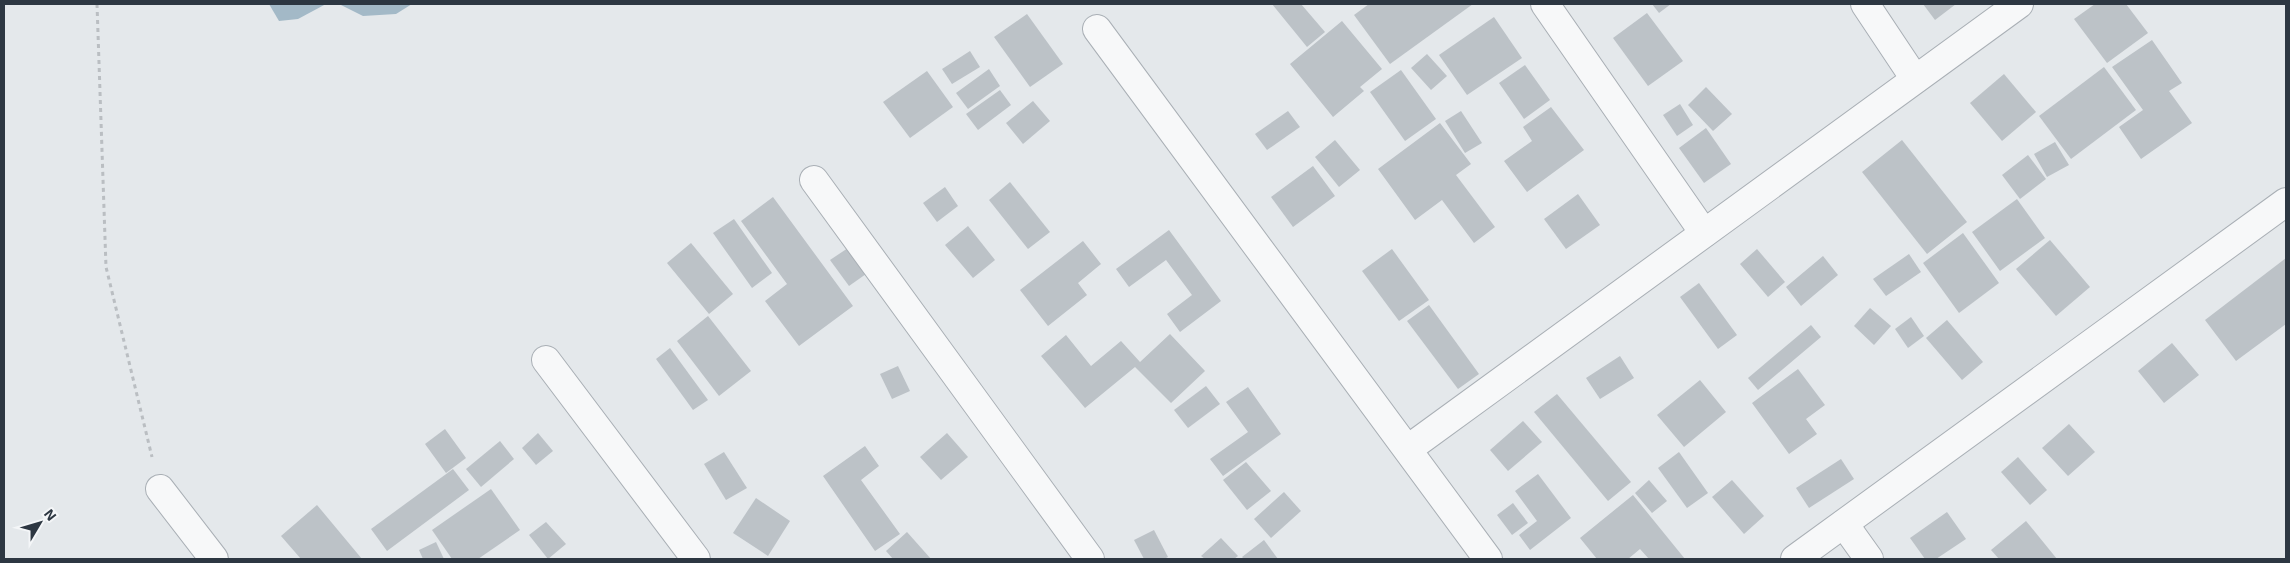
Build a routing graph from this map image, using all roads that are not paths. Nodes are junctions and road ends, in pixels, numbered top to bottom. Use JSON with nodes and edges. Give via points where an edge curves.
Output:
{"nodes":[{"id":1,"x":1545,"y":4,"type":"edge"},
{"id":2,"x":1865,"y":4,"type":"edge"},
{"id":3,"x":2019,"y":4,"type":"edge"},
{"id":4,"x":1097,"y":29,"type":"dead end"},
{"id":5,"x":1916,"y":79,"type":"junction"},
{"id":6,"x":814,"y":180,"type":"dead end"},
{"id":7,"x":2286,"y":202,"type":"edge"},
{"id":8,"x":1704,"y":233,"type":"junction"},
{"id":9,"x":546,"y":360,"type":"dead end"},
{"id":10,"x":1408,"y":449,"type":"junction"},
{"id":11,"x":160,"y":489,"type":"road end"},
{"id":12,"x":1844,"y":524,"type":"junction"},
{"id":13,"x":214,"y":559,"type":"edge"},
{"id":14,"x":696,"y":559,"type":"edge"},
{"id":15,"x":1090,"y":559,"type":"edge"},
{"id":16,"x":1488,"y":559,"type":"edge"},
{"id":17,"x":1795,"y":559,"type":"edge"},
{"id":18,"x":1869,"y":559,"type":"edge"}],
"edges":[{"from":1,"to":8,"type":"street"},
{"from":2,"to":5,"type":"street"},
{"from":3,"to":5,"type":"street"},
{"from":4,"to":10,"type":"street"},
{"from":5,"to":8,"type":"street"},
{"from":6,"to":15,"type":"street"},
{"from":7,"to":12,"type":"street"},
{"from":8,"to":10,"type":"street"},
{"from":9,"to":14,"type":"street"},
{"from":10,"to":16,"type":"street"},
{"from":11,"to":13,"type":"street"},
{"from":12,"to":17,"type":"street"},
{"from":12,"to":18,"type":"street"}]}
